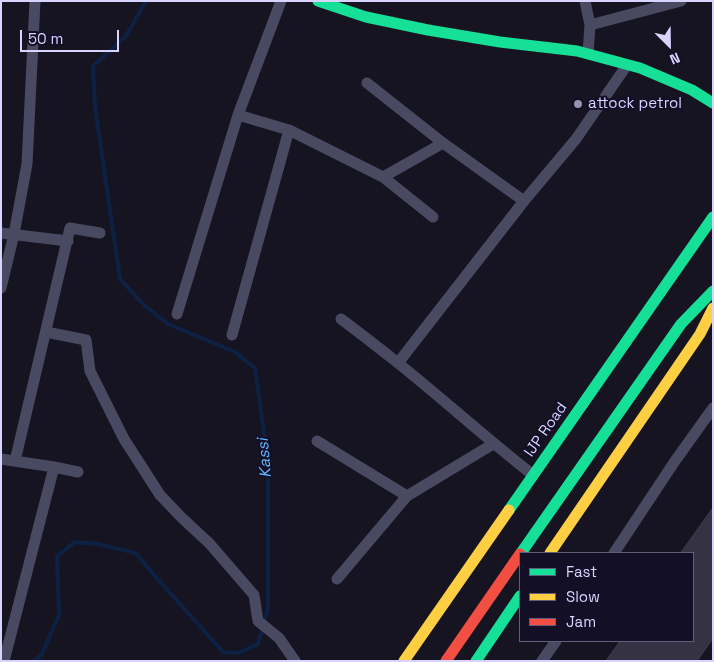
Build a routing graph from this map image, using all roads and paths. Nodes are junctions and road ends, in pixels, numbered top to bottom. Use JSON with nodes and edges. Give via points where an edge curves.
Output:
{"nodes":[{"id":1,"x":35,"y":1,"type":"edge"},
{"id":2,"x":281,"y":1,"type":"edge"},
{"id":3,"x":318,"y":1,"type":"edge"},
{"id":4,"x":585,"y":1,"type":"edge"},
{"id":5,"x":681,"y":1,"type":"edge"},
{"id":6,"x":590,"y":25,"type":"junction"},
{"id":7,"x":588,"y":54,"type":"junction"},
{"id":8,"x":627,"y":65,"type":"junction"},
{"id":9,"x":367,"y":83,"type":"dead end"},
{"id":10,"x":713,"y":103,"type":"edge"},
{"id":11,"x":238,"y":115,"type":"junction"},
{"id":12,"x":289,"y":130,"type":"junction"},
{"id":13,"x":443,"y":143,"type":"junction"},
{"id":14,"x":383,"y":177,"type":"junction"},
{"id":15,"x":524,"y":201,"type":"junction"},
{"id":16,"x":433,"y":217,"type":"dead end"},
{"id":17,"x":713,"y":217,"type":"edge"},
{"id":18,"x":1,"y":233,"type":"edge"},
{"id":19,"x":100,"y":233,"type":"dead end"},
{"id":20,"x":14,"y":234,"type":"junction"},
{"id":21,"x":68,"y":241,"type":"junction"},
{"id":22,"x":1,"y":288,"type":"edge"},
{"id":23,"x":713,"y":290,"type":"edge"},
{"id":24,"x":713,"y":308,"type":"edge"},
{"id":25,"x":177,"y":314,"type":"dead end"},
{"id":26,"x":341,"y":318,"type":"dead end"},
{"id":27,"x":46,"y":332,"type":"junction"},
{"id":28,"x":232,"y":335,"type":"dead end"},
{"id":29,"x":398,"y":363,"type":"junction"},
{"id":30,"x":713,"y":408,"type":"edge"},
{"id":31,"x":317,"y":441,"type":"dead end"},
{"id":32,"x":493,"y":444,"type":"junction"},
{"id":33,"x":1,"y":458,"type":"edge"},
{"id":34,"x":15,"y":461,"type":"junction"},
{"id":35,"x":54,"y":466,"type":"junction"},
{"id":36,"x":78,"y":472,"type":"dead end"},
{"id":37,"x":533,"y":475,"type":"junction"},
{"id":38,"x":407,"y":496,"type":"junction"},
{"id":39,"x":521,"y":552,"type":"edge"},
{"id":40,"x":551,"y":552,"type":"edge"},
{"id":41,"x":615,"y":552,"type":"edge"},
{"id":42,"x":519,"y":555,"type":"edge"},
{"id":43,"x":337,"y":579,"type":"dead end"},
{"id":44,"x":519,"y":597,"type":"edge"},
{"id":45,"x":555,"y":642,"type":"edge"},
{"id":46,"x":4,"y":661,"type":"edge"},
{"id":47,"x":295,"y":661,"type":"edge"},
{"id":48,"x":404,"y":661,"type":"edge"},
{"id":49,"x":446,"y":661,"type":"edge"},
{"id":50,"x":476,"y":661,"type":"edge"},
{"id":51,"x":542,"y":661,"type":"edge"}],
"edges":[{"from":1,"to":20,"type":"street","via":[[27,164]]},
{"from":2,"to":11,"type":"street"},
{"from":3,"to":7,"type":"main road","via":[[366,17],[428,30]]},
{"from":4,"to":6,"type":"street"},
{"from":5,"to":6,"type":"street"},
{"from":6,"to":7,"type":"street"},
{"from":7,"to":8,"type":"main road"},
{"from":8,"to":10,"type":"main road","via":[[692,90]]},
{"from":8,"to":15,"type":"street","via":[[576,140]]},
{"from":9,"to":13,"type":"street"},
{"from":11,"to":12,"type":"street"},
{"from":11,"to":25,"type":"street"},
{"from":12,"to":14,"type":"street"},
{"from":12,"to":28,"type":"street"},
{"from":13,"to":14,"type":"street"},
{"from":13,"to":15,"type":"street"},
{"from":14,"to":16,"type":"street"},
{"from":15,"to":29,"type":"street"},
{"from":17,"to":37,"type":"main road","name":"IJP Road"},
{"from":18,"to":20,"type":"street"},
{"from":19,"to":21,"type":"street","via":[[70,228]]},
{"from":20,"to":21,"type":"street"},
{"from":20,"to":22,"type":"street"},
{"from":21,"to":27,"type":"street"},
{"from":23,"to":39,"type":"main road","via":[[681,324]]},
{"from":24,"to":40,"type":"main road","via":[[700,334]]},
{"from":26,"to":29,"type":"street"},
{"from":27,"to":34,"type":"street"},
{"from":27,"to":47,"type":"street","via":[[86,340],[90,371],[124,439],[160,495],[209,543],[254,595],[258,621],[279,638]]},
{"from":29,"to":32,"type":"street"},
{"from":30,"to":41,"type":"street"},
{"from":31,"to":38,"type":"street"},
{"from":32,"to":37,"type":"street"},
{"from":32,"to":38,"type":"street"},
{"from":33,"to":34,"type":"street"},
{"from":34,"to":35,"type":"street"},
{"from":35,"to":36,"type":"street"},
{"from":35,"to":46,"type":"street"},
{"from":37,"to":48,"type":"main road","name":"IJP Road"},
{"from":38,"to":43,"type":"street"},
{"from":42,"to":49,"type":"main road"},
{"from":44,"to":50,"type":"main road"},
{"from":45,"to":51,"type":"street"}]}
